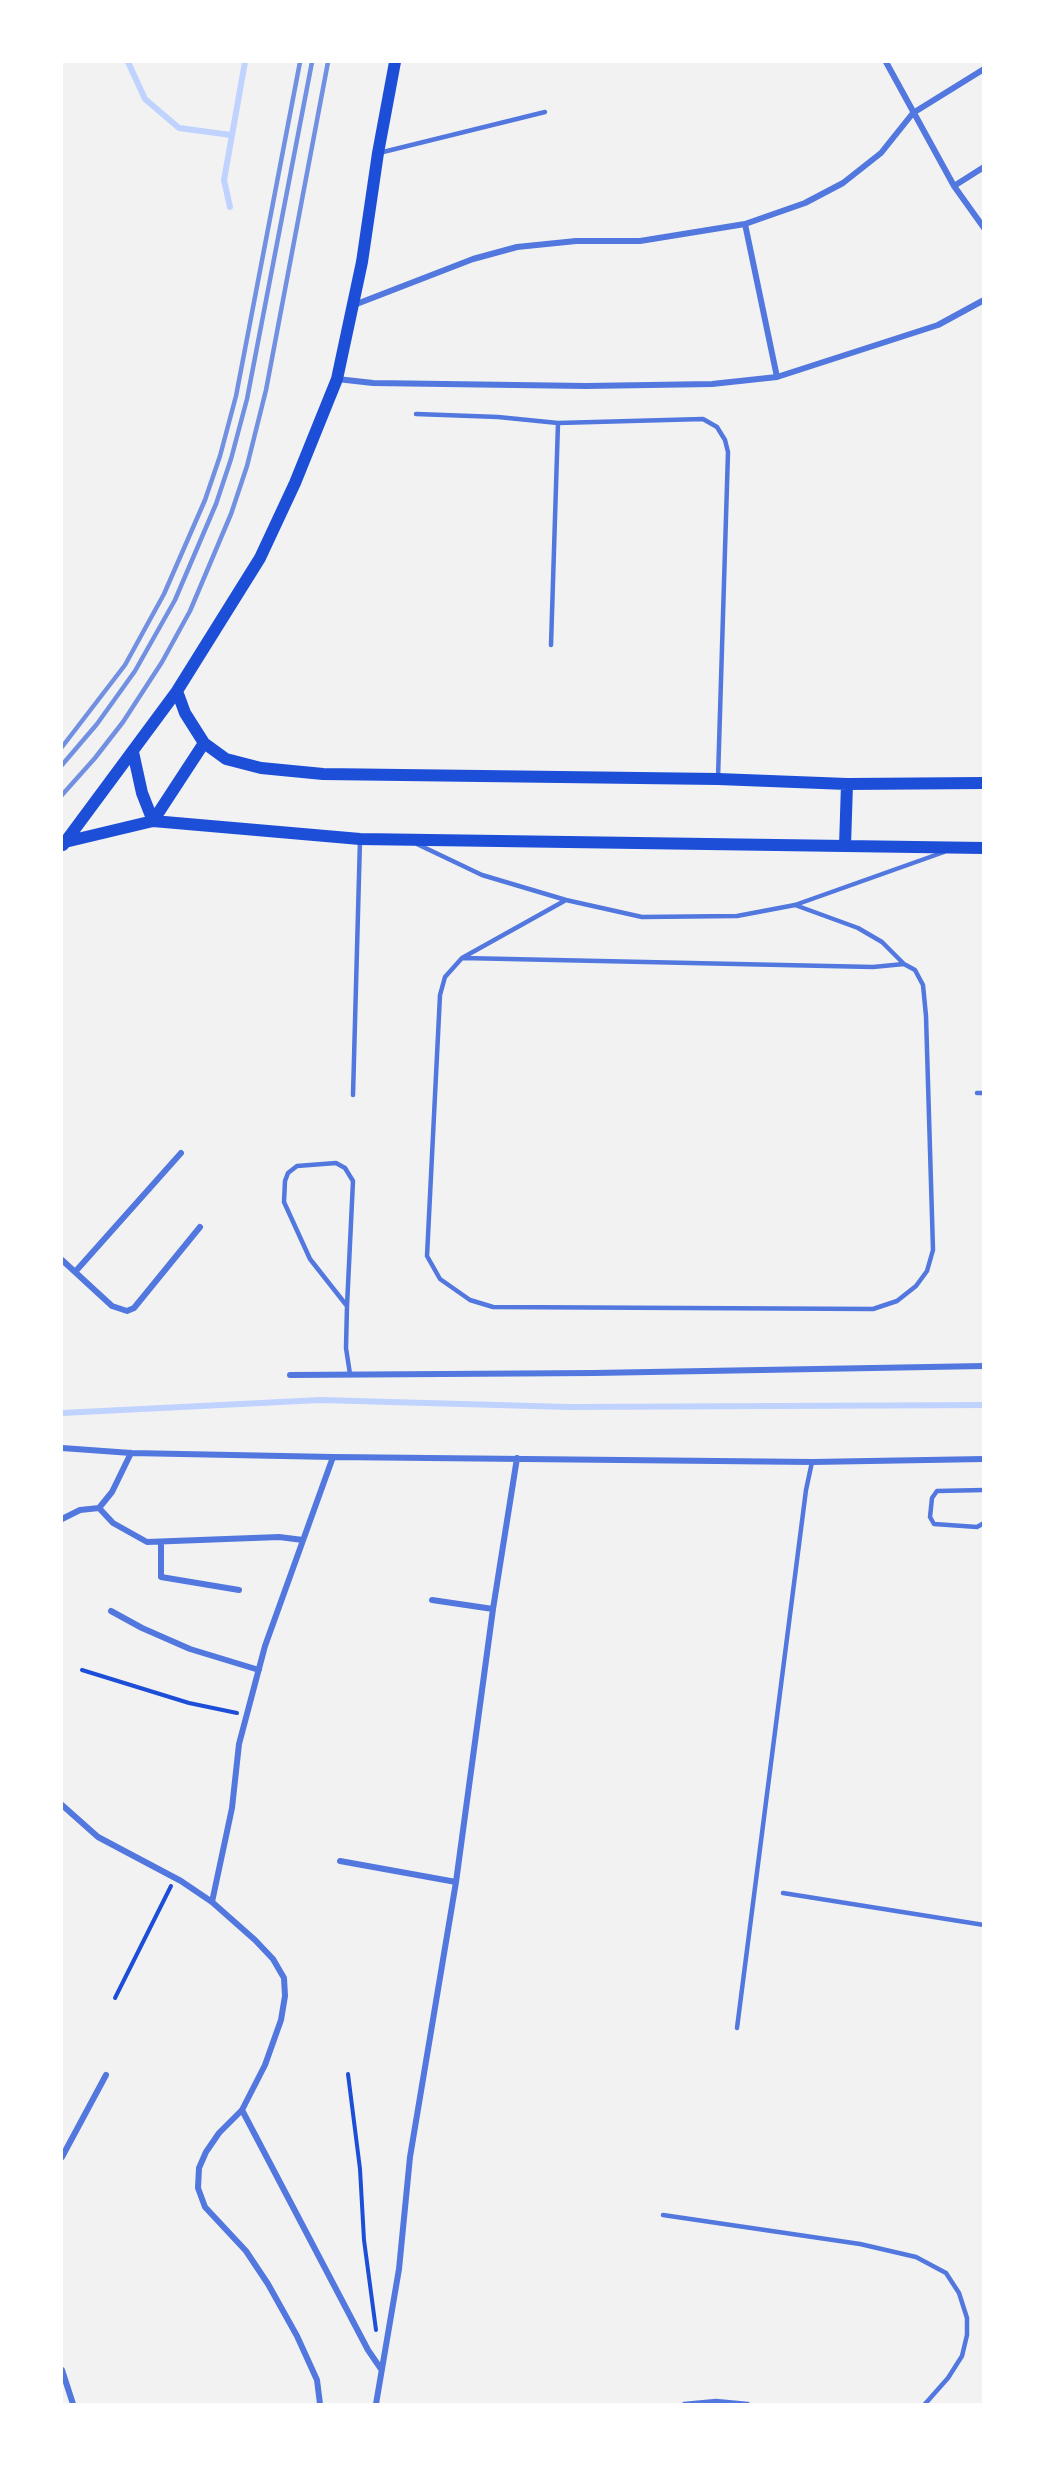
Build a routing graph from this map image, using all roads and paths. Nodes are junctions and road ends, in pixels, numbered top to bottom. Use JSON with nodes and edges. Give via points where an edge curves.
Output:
{"nodes":[{"id":1,"x":395,"y":62,"type":"edge"},
{"id":2,"x":886,"y":62,"type":"edge"},
{"id":3,"x":984,"y":69,"type":"edge"},
{"id":4,"x":545,"y":112,"type":"dead end"},
{"id":5,"x":913,"y":113,"type":"junction"},
{"id":6,"x":378,"y":153,"type":"junction"},
{"id":7,"x":984,"y":167,"type":"edge"},
{"id":8,"x":954,"y":186,"type":"junction"},
{"id":9,"x":745,"y":224,"type":"junction"},
{"id":10,"x":984,"y":228,"type":"edge"},
{"id":11,"x":984,"y":300,"type":"edge"},
{"id":12,"x":354,"y":305,"type":"junction"},
{"id":13,"x":777,"y":377,"type":"junction"},
{"id":14,"x":337,"y":380,"type":"junction"},
{"id":15,"x":416,"y":414,"type":"dead end"},
{"id":16,"x":558,"y":423,"type":"junction"},
{"id":17,"x":551,"y":645,"type":"dead end"},
{"id":18,"x":177,"y":691,"type":"junction"},
{"id":19,"x":204,"y":743,"type":"junction"},
{"id":20,"x":132,"y":752,"type":"junction"},
{"id":21,"x":718,"y":779,"type":"junction"},
{"id":22,"x":984,"y":783,"type":"edge"},
{"id":23,"x":846,"y":784,"type":"junction"},
{"id":24,"x":153,"y":821,"type":"junction"},
{"id":25,"x":360,"y":839,"type":"junction"},
{"id":26,"x":409,"y":840,"type":"junction"},
{"id":27,"x":63,"y":845,"type":"edge"},
{"id":28,"x":845,"y":846,"type":"junction"},
{"id":29,"x":957,"y":848,"type":"junction"},
{"id":30,"x":984,"y":848,"type":"edge"},
{"id":31,"x":567,"y":900,"type":"junction"},
{"id":32,"x":795,"y":905,"type":"junction"},
{"id":33,"x":462,"y":958,"type":"junction"},
{"id":34,"x":904,"y":964,"type":"junction"},
{"id":35,"x":977,"y":1093,"type":"dead end"},
{"id":36,"x":984,"y":1094,"type":"edge"},
{"id":37,"x":353,"y":1095,"type":"dead end"},
{"id":38,"x":181,"y":1153,"type":"dead end"},
{"id":39,"x":200,"y":1227,"type":"dead end"},
{"id":40,"x":62,"y":1260,"type":"edge"},
{"id":41,"x":75,"y":1272,"type":"junction"},
{"id":42,"x":347,"y":1306,"type":"junction"},
{"id":43,"x":984,"y":1366,"type":"edge"},
{"id":44,"x":350,"y":1374,"type":"junction"},
{"id":45,"x":290,"y":1375,"type":"dead end"},
{"id":46,"x":62,"y":1448,"type":"edge"},
{"id":47,"x":131,"y":1454,"type":"junction"},
{"id":48,"x":333,"y":1457,"type":"junction"},
{"id":49,"x":517,"y":1458,"type":"junction"},
{"id":50,"x":984,"y":1459,"type":"edge"},
{"id":51,"x":812,"y":1462,"type":"junction"},
{"id":52,"x":984,"y":1490,"type":"edge"},
{"id":53,"x":99,"y":1508,"type":"junction"},
{"id":54,"x":62,"y":1519,"type":"edge"},
{"id":55,"x":984,"y":1523,"type":"edge"},
{"id":56,"x":303,"y":1540,"type":"junction"},
{"id":57,"x":161,"y":1542,"type":"junction"},
{"id":58,"x":239,"y":1590,"type":"dead end"},
{"id":59,"x":432,"y":1600,"type":"dead end"},
{"id":60,"x":493,"y":1609,"type":"junction"},
{"id":61,"x":111,"y":1611,"type":"dead end"},
{"id":62,"x":82,"y":1670,"type":"dead end"},
{"id":63,"x":259,"y":1670,"type":"junction"},
{"id":64,"x":247,"y":1716,"type":"junction"},
{"id":65,"x":62,"y":1805,"type":"edge"},
{"id":66,"x":340,"y":1862,"type":"dead end"},
{"id":67,"x":175,"y":1878,"type":"junction"},
{"id":68,"x":456,"y":1882,"type":"junction"},
{"id":69,"x":783,"y":1893,"type":"dead end"},
{"id":70,"x":213,"y":1902,"type":"junction"},
{"id":71,"x":984,"y":1925,"type":"edge"},
{"id":72,"x":115,"y":1998,"type":"dead end"},
{"id":73,"x":737,"y":2028,"type":"dead end"},
{"id":74,"x":348,"y":2074,"type":"dead end"},
{"id":75,"x":106,"y":2075,"type":"dead end"},
{"id":76,"x":242,"y":2110,"type":"junction"},
{"id":77,"x":62,"y":2157,"type":"edge"},
{"id":78,"x":663,"y":2215,"type":"dead end"},
{"id":79,"x":384,"y":2354,"type":"junction"},
{"id":80,"x":381,"y":2368,"type":"junction"},
{"id":81,"x":62,"y":2370,"type":"edge"},
{"id":82,"x":73,"y":2404,"type":"edge"},
{"id":83,"x":320,"y":2404,"type":"edge"},
{"id":84,"x":376,"y":2404,"type":"edge"},
{"id":85,"x":684,"y":2404,"type":"edge"},
{"id":86,"x":748,"y":2404,"type":"edge"},
{"id":87,"x":925,"y":2404,"type":"edge"}],
"edges":[{"from":1,"to":6,"type":"main road"},
{"from":2,"to":5,"type":"street"},
{"from":3,"to":5,"type":"street"},
{"from":4,"to":6,"type":"lane"},
{"from":5,"to":8,"type":"street"},
{"from":5,"to":9,"type":"street","via":[[880,153],[843,183],[805,203]]},
{"from":6,"to":12,"type":"main road"},
{"from":7,"to":8,"type":"street"},
{"from":8,"to":10,"type":"street"},
{"from":9,"to":12,"type":"street","via":[[640,240],[517,247],[473,259]]},
{"from":9,"to":13,"type":"street"},
{"from":11,"to":13,"type":"street","via":[[938,325]]},
{"from":12,"to":14,"type":"main road"},
{"from":13,"to":14,"type":"street","via":[[712,384],[586,386]]},
{"from":14,"to":18,"type":"main road","via":[[260,558]]},
{"from":15,"to":16,"type":"lane"},
{"from":16,"to":17,"type":"lane"},
{"from":16,"to":21,"type":"lane","via":[[703,419],[717,427],[725,440],[728,452]]},
{"from":18,"to":19,"type":"main road"},
{"from":18,"to":20,"type":"main road"},
{"from":19,"to":21,"type":"main road","via":[[226,759],[261,768],[323,774]]},
{"from":19,"to":24,"type":"main road"},
{"from":20,"to":24,"type":"main road"},
{"from":20,"to":27,"type":"main road"},
{"from":21,"to":23,"type":"main road"},
{"from":22,"to":23,"type":"main road"},
{"from":23,"to":28,"type":"main road"},
{"from":24,"to":25,"type":"main road"},
{"from":24,"to":27,"type":"main road"},
{"from":25,"to":26,"type":"main road"},
{"from":25,"to":37,"type":"lane"},
{"from":26,"to":28,"type":"main road"},
{"from":26,"to":31,"type":"lane","via":[[482,875]]},
{"from":28,"to":29,"type":"main road"},
{"from":29,"to":30,"type":"main road"},
{"from":29,"to":32,"type":"lane"},
{"from":31,"to":32,"type":"lane","via":[[642,917],[737,916]]},
{"from":31,"to":33,"type":"lane"},
{"from":32,"to":34,"type":"lane","via":[[858,928],[882,942]]},
{"from":33,"to":34,"type":"lane"},
{"from":33,"to":34,"type":"lane","via":[[446,977],[440,995],[427,1256],[440,1279],[470,1300],[493,1307],[873,1309],[897,1301],[916,1287],[927,1271],[933,1250],[926,1016],[920,976]]},
{"from":35,"to":36,"type":"lane"},
{"from":38,"to":41,"type":"street"},
{"from":39,"to":41,"type":"street","via":[[134,1308],[127,1311],[112,1306]]},
{"from":40,"to":41,"type":"street"},
{"from":42,"to":42,"type":"lane","via":[[353,1181],[345,1168],[336,1163],[297,1166],[285,1181],[284,1202],[310,1259]]},
{"from":42,"to":44,"type":"lane"},
{"from":43,"to":44,"type":"street"},
{"from":44,"to":45,"type":"street"},
{"from":46,"to":47,"type":"street"},
{"from":47,"to":48,"type":"street"},
{"from":47,"to":53,"type":"street","via":[[112,1492]]},
{"from":48,"to":49,"type":"street"},
{"from":48,"to":56,"type":"street"},
{"from":49,"to":51,"type":"street"},
{"from":49,"to":60,"type":"street"},
{"from":50,"to":51,"type":"street"},
{"from":51,"to":73,"type":"lane"},
{"from":52,"to":55,"type":"lane","via":[[937,1491],[932,1498],[930,1517],[934,1524],[976,1527]]},
{"from":53,"to":54,"type":"street","via":[[80,1510]]},
{"from":53,"to":57,"type":"street","via":[[113,1522],[147,1542]]},
{"from":56,"to":57,"type":"street"},
{"from":56,"to":63,"type":"street"},
{"from":57,"to":58,"type":"street","via":[[161,1577]]},
{"from":59,"to":60,"type":"street"},
{"from":60,"to":68,"type":"street"},
{"from":61,"to":63,"type":"street","via":[[190,1649]]},
{"from":62,"to":64,"type":"path","via":[[189,1703]]},
{"from":63,"to":64,"type":"street"},
{"from":64,"to":70,"type":"street"},
{"from":65,"to":67,"type":"street","via":[[98,1837]]},
{"from":66,"to":68,"type":"street"},
{"from":67,"to":70,"type":"street"},
{"from":67,"to":72,"type":"path"},
{"from":68,"to":79,"type":"street","via":[[410,2157],[399,2269]]},
{"from":69,"to":71,"type":"lane"},
{"from":70,"to":76,"type":"street","via":[[273,1959],[284,1978],[281,2020],[265,2065]]},
{"from":74,"to":79,"type":"path","via":[[370,2292],[375,2328]]},
{"from":75,"to":77,"type":"street"},
{"from":76,"to":80,"type":"street"},
{"from":76,"to":83,"type":"street","via":[[206,2152],[199,2168],[198,2188],[205,2207],[246,2251],[280,2305],[316,2380]]},
{"from":78,"to":87,"type":"lane","via":[[860,2244],[916,2257],[946,2273],[959,2293],[967,2318],[967,2335],[962,2356]]},
{"from":79,"to":80,"type":"street"},
{"from":80,"to":84,"type":"street"},
{"from":81,"to":82,"type":"street"},
{"from":85,"to":86,"type":"lane"}]}
